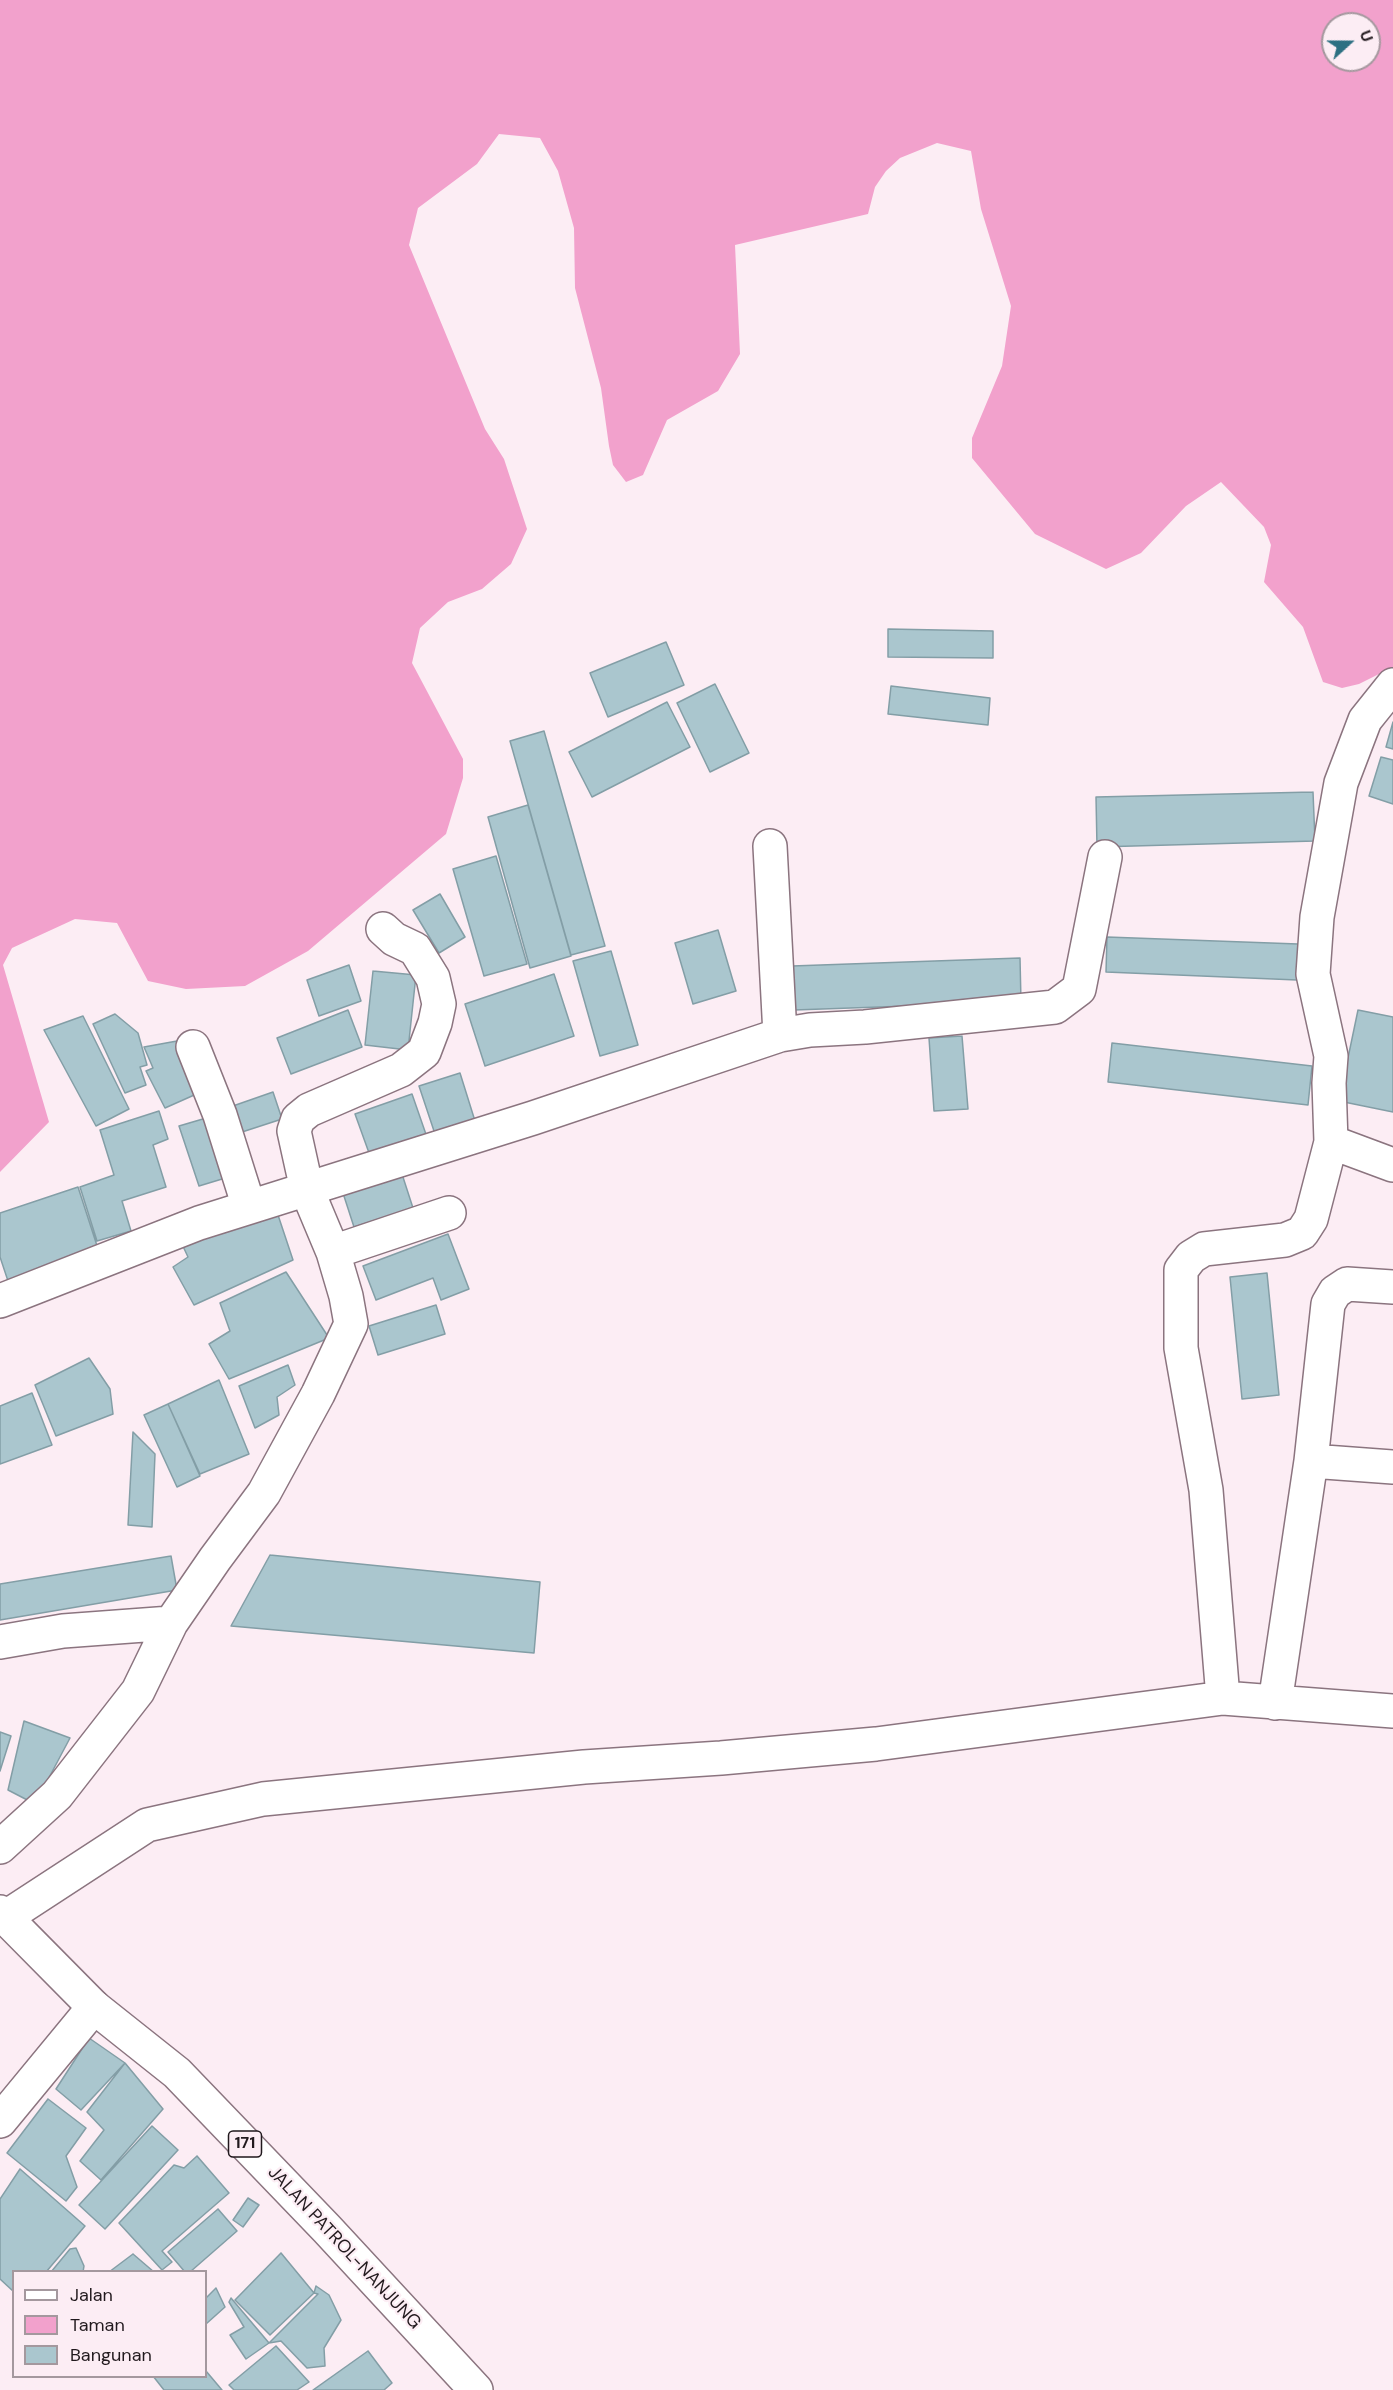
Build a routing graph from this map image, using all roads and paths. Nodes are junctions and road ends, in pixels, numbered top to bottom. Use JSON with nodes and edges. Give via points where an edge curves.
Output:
{"nodes":[{"id":1,"x":1393,"y":685,"type":"edge"},
{"id":2,"x":770,"y":846,"type":"dead end"},
{"id":3,"x":1105,"y":857,"type":"dead end"},
{"id":4,"x":383,"y":929,"type":"dead end"},
{"id":5,"x":780,"y":1035,"type":"junction"},
{"id":6,"x":194,"y":1047,"type":"dead end"},
{"id":7,"x":1331,"y":1142,"type":"junction"},
{"id":8,"x":1393,"y":1165,"type":"edge"},
{"id":9,"x":307,"y":1190,"type":"junction"},
{"id":10,"x":249,"y":1207,"type":"junction"},
{"id":11,"x":449,"y":1213,"type":"dead end"},
{"id":12,"x":333,"y":1252,"type":"junction"},
{"id":13,"x":1393,"y":1287,"type":"edge"},
{"id":14,"x":0,"y":1301,"type":"edge"},
{"id":15,"x":1311,"y":1461,"type":"junction"},
{"id":16,"x":1393,"y":1467,"type":"edge"},
{"id":17,"x":171,"y":1623,"type":"junction"},
{"id":18,"x":0,"y":1642,"type":"edge"},
{"id":19,"x":1223,"y":1698,"type":"junction"},
{"id":20,"x":1275,"y":1703,"type":"junction"},
{"id":21,"x":1393,"y":1711,"type":"edge"},
{"id":22,"x":0,"y":1847,"type":"edge"},
{"id":23,"x":3,"y":1914,"type":"edge"},
{"id":24,"x":94,"y":2007,"type":"junction"},
{"id":25,"x":0,"y":2121,"type":"edge"},
{"id":26,"x":476,"y":2390,"type":"edge"}],
"edges":[{"from":1,"to":7,"type":"street","via":[[1365,720],[1341,783],[1317,917],[1313,974],[1331,1056]]},
{"from":2,"to":5,"type":"street"},
{"from":3,"to":5,"type":"street","via":[[1079,989],[1054,1007]]},
{"from":4,"to":9,"type":"street","via":[[415,949],[433,978],[439,1004],[435,1023],[424,1052],[400,1070],[309,1110],[298,1119],[294,1131]]},
{"from":5,"to":9,"type":"street"},
{"from":6,"to":10,"type":"street"},
{"from":7,"to":8,"type":"street"},
{"from":7,"to":19,"type":"street","via":[[1311,1219],[1302,1233],[1285,1240],[1204,1249],[1181,1270],[1181,1348],[1206,1490]]},
{"from":9,"to":10,"type":"street"},
{"from":9,"to":12,"type":"street"},
{"from":10,"to":14,"type":"street"},
{"from":11,"to":12,"type":"street"},
{"from":12,"to":17,"type":"street","via":[[351,1324],[341,1347],[264,1493]]},
{"from":13,"to":15,"type":"street","via":[[1347,1284],[1335,1292],[1328,1304]]},
{"from":15,"to":16,"type":"street"},
{"from":15,"to":20,"type":"street"},
{"from":17,"to":18,"type":"street"},
{"from":17,"to":22,"type":"street","via":[[138,1691],[57,1795]]},
{"from":19,"to":20,"type":"street"},
{"from":19,"to":23,"type":"street","via":[[876,1744],[584,1767],[263,1799],[147,1825]]},
{"from":20,"to":21,"type":"street"},
{"from":23,"to":24,"type":"street","name":"JALAN PATROL-NANJUNG","number":"171"},
{"from":24,"to":25,"type":"street"},
{"from":24,"to":26,"type":"street","name":"JALAN PATROL-NANJUNG","number":"171","via":[[177,2073]]}]}
